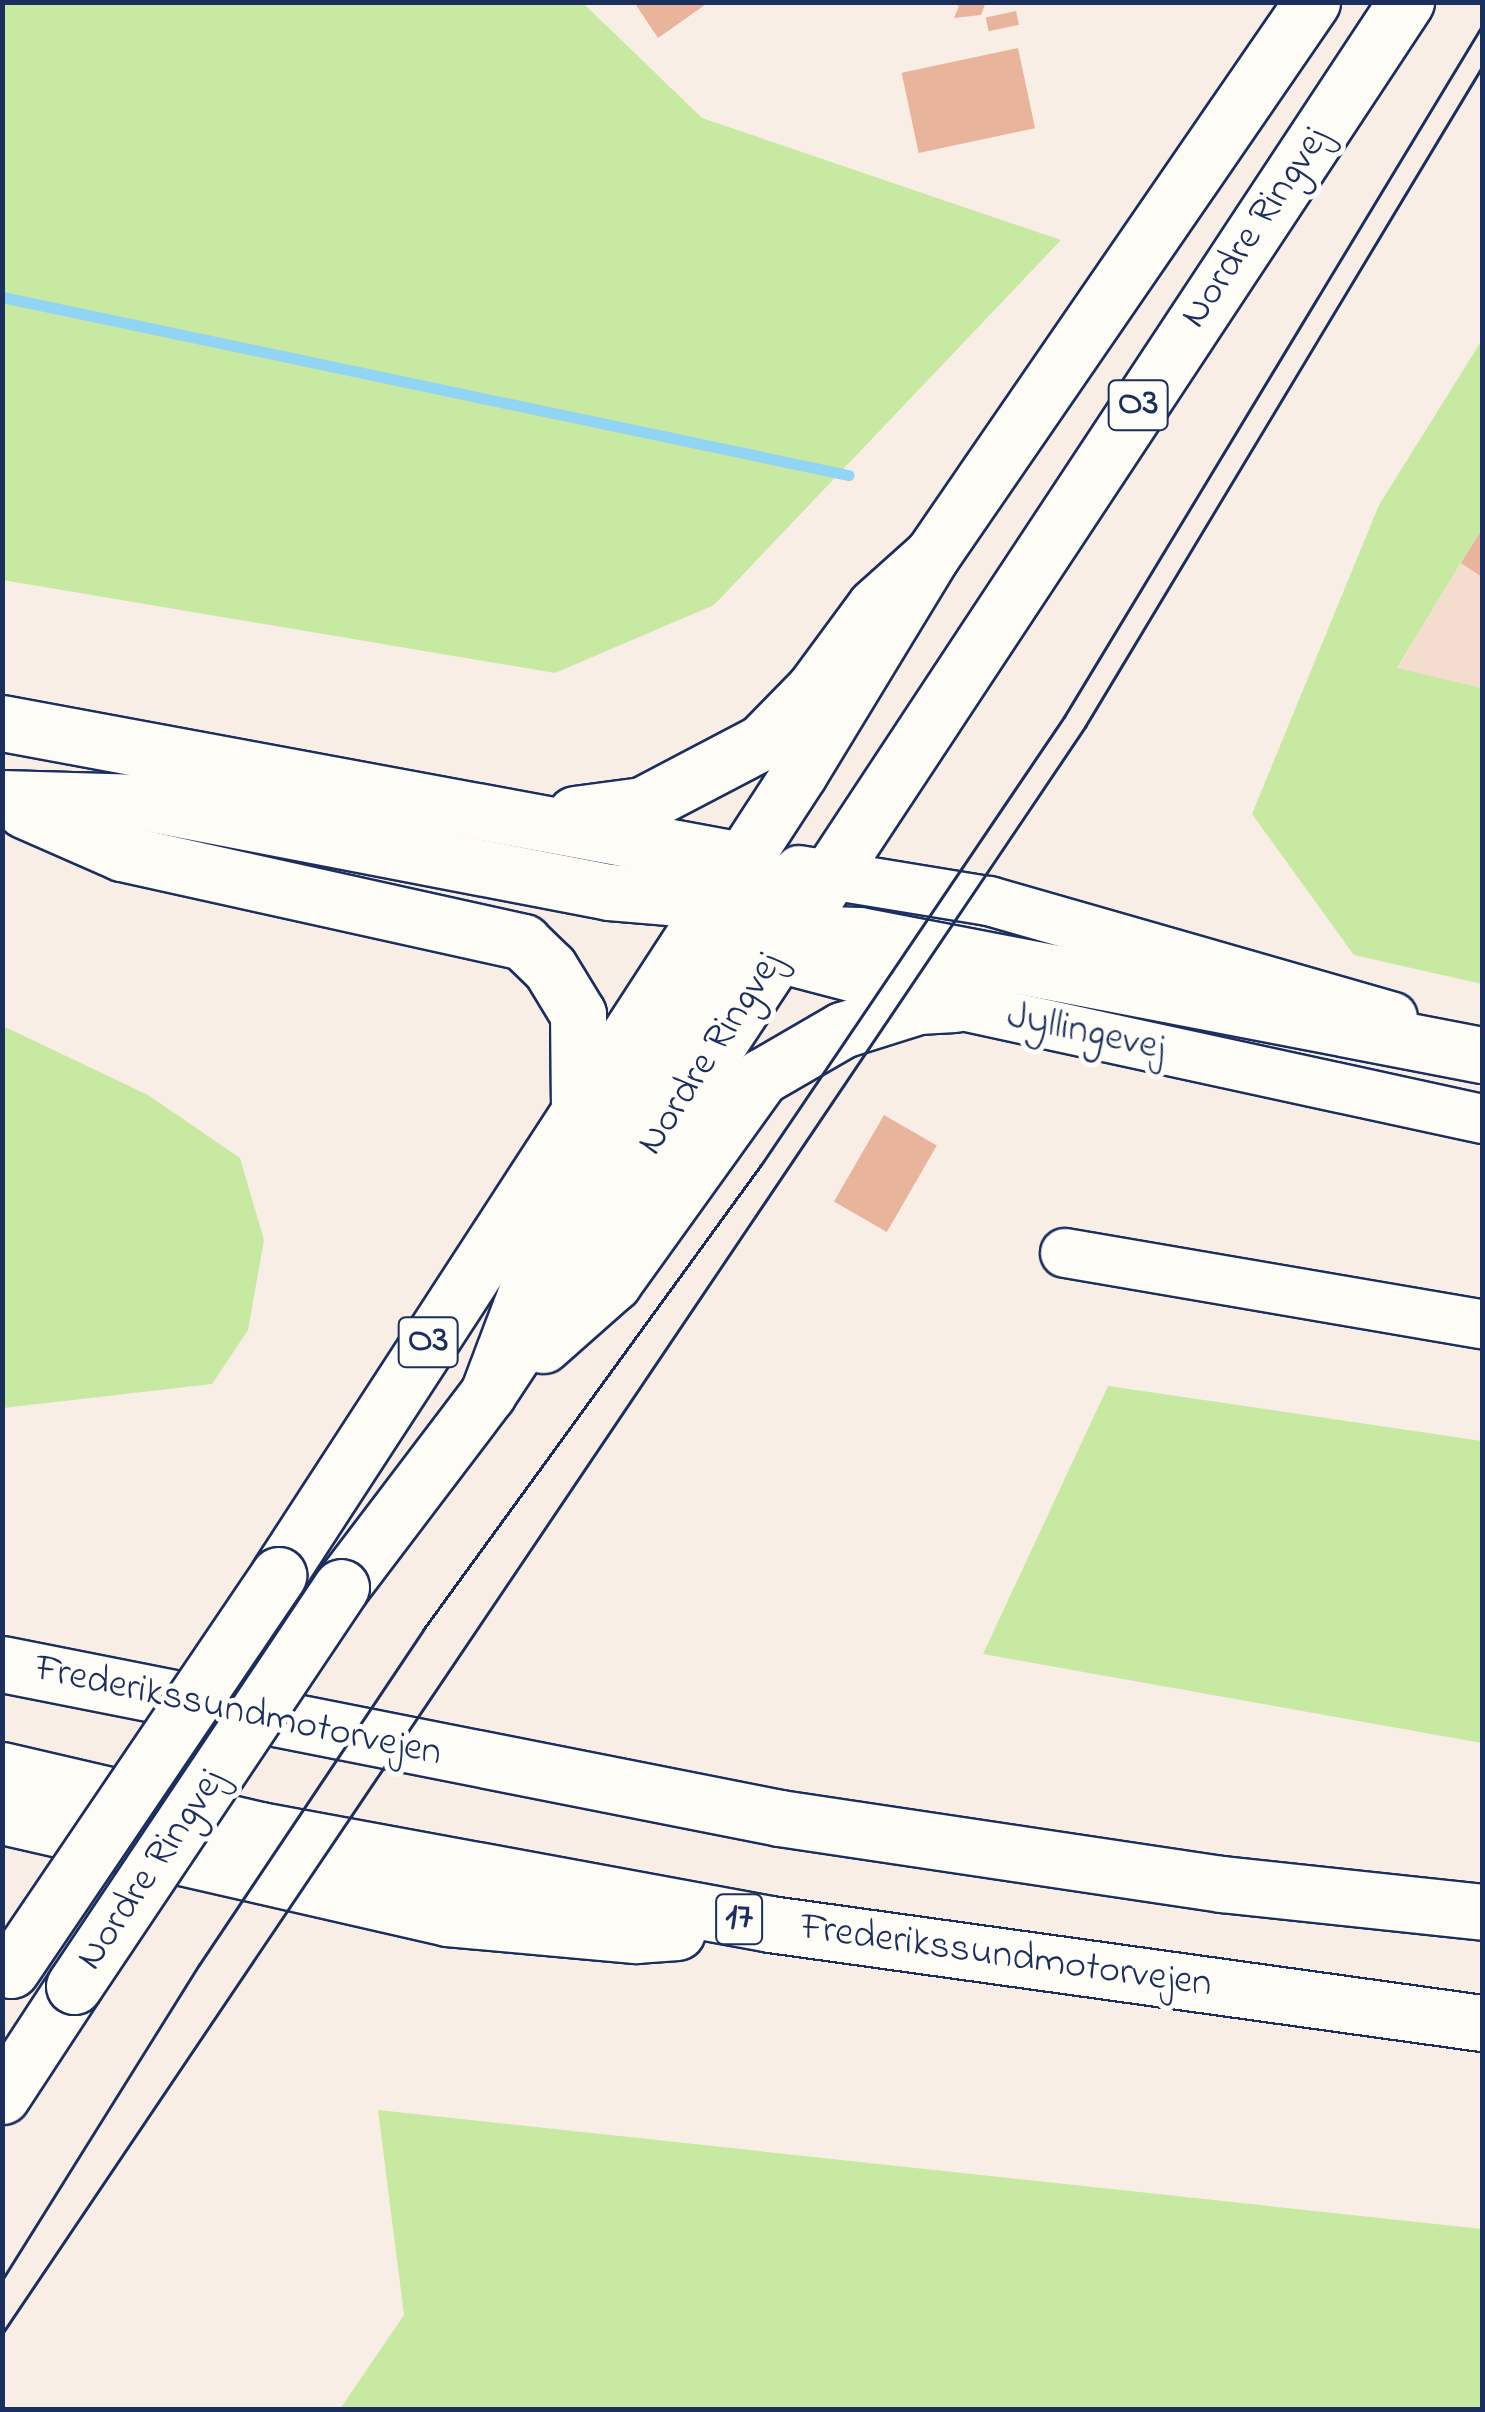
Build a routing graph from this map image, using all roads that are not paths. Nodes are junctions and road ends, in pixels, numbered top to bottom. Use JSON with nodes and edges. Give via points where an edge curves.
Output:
{"nodes":[{"id":1,"x":1312,"y":2,"type":"edge"},
{"id":2,"x":1406,"y":2,"type":"edge"},
{"id":3,"x":932,"y":554,"type":"junction"},
{"id":4,"x":2,"y":723,"type":"edge"},
{"id":5,"x":2,"y":799,"type":"edge"},
{"id":6,"x":529,"y":820,"type":"junction"},
{"id":7,"x":826,"y":874,"type":"junction"},
{"id":8,"x":739,"y":919,"type":"junction"},
{"id":9,"x":954,"y":1004,"type":"junction"},
{"id":10,"x":1482,"y":1043,"type":"edge"},
{"id":11,"x":1482,"y":1056,"type":"edge"},
{"id":12,"x":579,"y":1109,"type":"junction"},
{"id":13,"x":1482,"y":1119,"type":"edge"},
{"id":14,"x":1065,"y":1253,"type":"dead end"},
{"id":15,"x":1482,"y":1324,"type":"edge"},
{"id":16,"x":488,"y":1393,"type":"junction"},
{"id":17,"x":2,"y":1664,"type":"edge"},
{"id":18,"x":2,"y":1770,"type":"edge"},
{"id":19,"x":2,"y":1816,"type":"edge"},
{"id":20,"x":1482,"y":1912,"type":"edge"},
{"id":21,"x":770,"y":1924,"type":"junction"},
{"id":22,"x":7,"y":1977,"type":"edge"},
{"id":23,"x":1482,"y":2023,"type":"edge"},
{"id":24,"x":2,"y":2096,"type":"edge"}],
"edges":[{"from":1,"to":3,"type":"main road","name":"Nordre Ringvej","number":"O3"},
{"from":2,"to":7,"type":"main road","name":"Nordre Ringvej","number":"O3"},
{"from":3,"to":6,"type":"main road","number":"O3","via":[[876,606],[813,690],[762,742],[642,806]]},
{"from":3,"to":8,"type":"main road","name":"Nordre Ringvej","number":"O3"},
{"from":4,"to":6,"type":"main road"},
{"from":5,"to":8,"type":"main road","via":[[598,926]]},
{"from":5,"to":12,"type":"main road","via":[[122,853],[522,942],[550,968],[578,1014]]},
{"from":6,"to":8,"type":"main road"},
{"from":7,"to":8,"type":"main road"},
{"from":7,"to":10,"type":"street","via":[[988,901]]},
{"from":8,"to":9,"type":"street","name":"Jyllingevej"},
{"from":8,"to":11,"type":"main road","via":[[860,935]]},
{"from":8,"to":12,"type":"main road","name":"Nordre Ringvej","number":"O3"},
{"from":8,"to":16,"type":"main road","via":[[692,1016],[530,1282]]},
{"from":9,"to":13,"type":"street","name":"Jyllingevej"},
{"from":9,"to":16,"type":"main road","via":[[918,1006],[842,1030],[762,1077],[613,1283]]},
{"from":12,"to":22,"type":"main road","name":"Nordre Ringvej","number":"O3","bridge":true,"via":[[278,1576]]},
{"from":14,"to":15,"type":"street"},
{"from":16,"to":24,"type":"main road","name":"Nordre Ringvej","number":"O3","bridge":true,"via":[[341,1587]]},
{"from":17,"to":20,"type":"main road","name":"Frederikssundmotorvejen","via":[[780,1818],[1222,1884]]},
{"from":18,"to":21,"type":"main road","name":"Frederikssundmotorvejen","number":"17","via":[[260,1830]]},
{"from":19,"to":21,"type":"main road","via":[[447,1918],[635,1936]]},
{"from":21,"to":23,"type":"main road","name":"Frederikssundmotorvejen","number":"17"}]}
